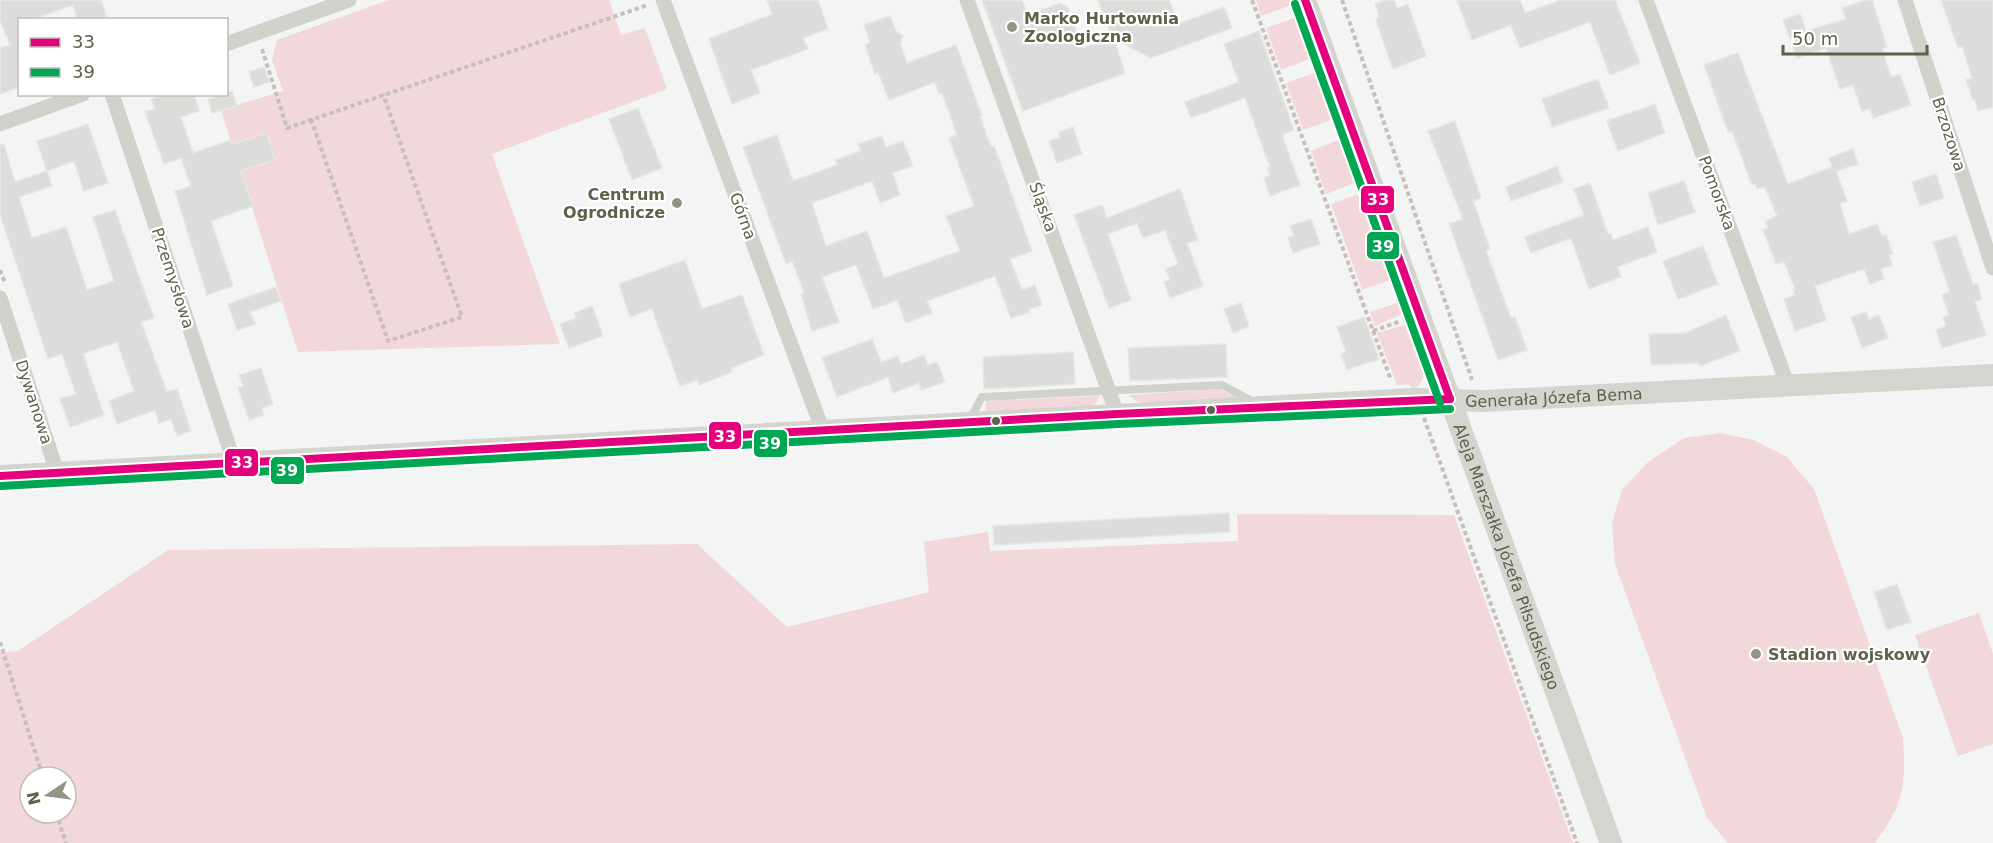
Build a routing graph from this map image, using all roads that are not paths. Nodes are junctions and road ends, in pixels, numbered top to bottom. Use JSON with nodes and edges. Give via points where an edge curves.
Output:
{"nodes":[{"id":1,"x":349,"y":0,"type":"edge"},
{"id":2,"x":968,"y":0,"type":"edge"},
{"id":3,"x":1646,"y":0,"type":"edge"},
{"id":4,"x":1905,"y":0,"type":"edge"},
{"id":5,"x":656,"y":1,"type":"edge"},
{"id":6,"x":1309,"y":1,"type":"edge"},
{"id":7,"x":228,"y":43,"type":"edge"},
{"id":8,"x":77,"y":96,"type":"edge"},
{"id":9,"x":113,"y":96,"type":"edge"},
{"id":10,"x":0,"y":124,"type":"edge"},
{"id":11,"x":1993,"y":268,"type":"edge"},
{"id":12,"x":4,"y":295,"type":"edge"},
{"id":13,"x":1993,"y":375,"type":"edge"},
{"id":14,"x":1788,"y":386,"type":"junction"},
{"id":15,"x":1109,"y":391,"type":"junction"},
{"id":16,"x":1450,"y":399,"type":"junction"},
{"id":17,"x":1261,"y":407,"type":"junction"},
{"id":18,"x":1118,"y":414,"type":"junction"},
{"id":19,"x":968,"y":423,"type":"junction"},
{"id":20,"x":823,"y":431,"type":"junction"},
{"id":21,"x":234,"y":462,"type":"junction"},
{"id":22,"x":57,"y":472,"type":"junction"},
{"id":23,"x":0,"y":476,"type":"edge"},
{"id":24,"x":1611,"y":843,"type":"edge"}],
"edges":[{"from":1,"to":7,"type":"street"},
{"from":2,"to":15,"type":"street","name":"Śląska"},
{"from":3,"to":14,"type":"street","name":"Pomorska"},
{"from":4,"to":11,"type":"street","name":"Brzozowa"},
{"from":5,"to":20,"type":"street","name":"Górna"},
{"from":6,"to":16,"type":"street","name":"Aleja Marszałka Józefa Piłsudskiego"},
{"from":8,"to":10,"type":"street"},
{"from":9,"to":21,"type":"street","name":"Przemysłowa"},
{"from":12,"to":22,"type":"street","name":"Dywanowa"},
{"from":13,"to":14,"type":"street","name":"Generała Józefa Bema"},
{"from":14,"to":16,"type":"street","name":"Generała Józefa Bema","via":[[1484,401]]},
{"from":15,"to":17,"type":"lane","via":[[1222,385]]},
{"from":15,"to":18,"type":"street","name":"Śląska"},
{"from":15,"to":19,"type":"lane","via":[[982,397]]},
{"from":16,"to":17,"type":"street","name":"Generała Józefa Bema"},
{"from":16,"to":24,"type":"street","name":"Aleja Marszałka Józefa Piłsudskiego"},
{"from":17,"to":18,"type":"street","name":"Generała Józefa Bema"},
{"from":18,"to":19,"type":"street","name":"Generała Józefa Bema"},
{"from":19,"to":20,"type":"street","name":"Generała Józefa Bema"},
{"from":20,"to":21,"type":"street","name":"Generała Józefa Bema"},
{"from":21,"to":22,"type":"street","name":"Generała Józefa Bema"},
{"from":22,"to":23,"type":"street","name":"Generała Józefa Bema"}]}
